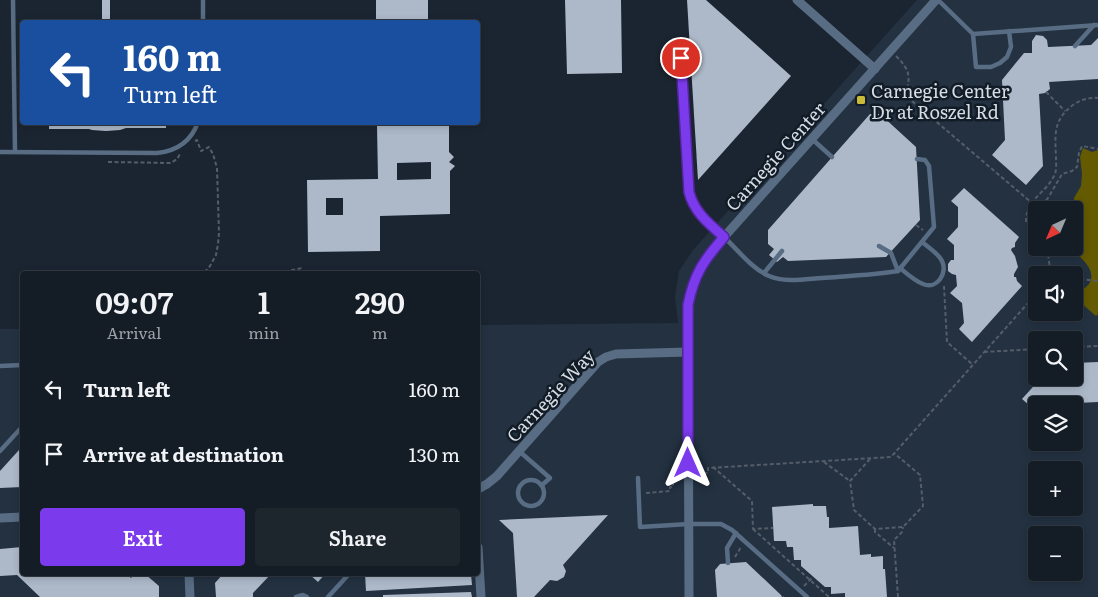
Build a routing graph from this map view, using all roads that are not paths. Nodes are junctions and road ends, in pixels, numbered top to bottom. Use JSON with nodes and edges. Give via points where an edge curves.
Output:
{"nodes":[{"id":1,"x":13,"y":0,"type":"edge"},
{"id":2,"x":203,"y":0,"type":"edge"},
{"id":3,"x":797,"y":0,"type":"edge"},
{"id":4,"x":937,"y":0,"type":"edge"},
{"id":5,"x":203,"y":20,"type":"edge"},
{"id":6,"x":1096,"y":25,"type":"edge"},
{"id":7,"x":1009,"y":31,"type":"junction"},
{"id":8,"x":973,"y":34,"type":"junction"},
{"id":9,"x":1075,"y":46,"type":"dead end"},
{"id":10,"x":681,"y":58,"type":"dead end"},
{"id":11,"x":875,"y":69,"type":"junction"},
{"id":12,"x":197,"y":125,"type":"edge"},
{"id":13,"x":812,"y":140,"type":"junction"},
{"id":14,"x":15,"y":151,"type":"junction"},
{"id":15,"x":0,"y":152,"type":"edge"},
{"id":16,"x":832,"y":158,"type":"dead end"},
{"id":17,"x":917,"y":158,"type":"dead end"},
{"id":18,"x":724,"y":237,"type":"junction"},
{"id":19,"x":922,"y":242,"type":"junction"},
{"id":20,"x":879,"y":246,"type":"dead end"},
{"id":21,"x":782,"y":251,"type":"dead end"},
{"id":22,"x":899,"y":270,"type":"junction"},
{"id":23,"x":764,"y":273,"type":"junction"},
{"id":24,"x":688,"y":352,"type":"junction"},
{"id":25,"x":20,"y":365,"type":"edge"},
{"id":26,"x":0,"y":366,"type":"edge"},
{"id":27,"x":20,"y":428,"type":"edge"},
{"id":28,"x":0,"y":451,"type":"edge"},
{"id":29,"x":519,"y":451,"type":"junction"},
{"id":30,"x":638,"y":478,"type":"dead end"},
{"id":31,"x":542,"y":485,"type":"junction"},
{"id":32,"x":480,"y":488,"type":"edge"},
{"id":33,"x":20,"y":517,"type":"edge"},
{"id":34,"x":0,"y":518,"type":"edge"},
{"id":35,"x":689,"y":524,"type":"junction"},
{"id":36,"x":736,"y":533,"type":"junction"},
{"id":37,"x":731,"y":563,"type":"road end"},
{"id":38,"x":189,"y":576,"type":"edge"},
{"id":39,"x":347,"y":576,"type":"edge"},
{"id":40,"x":480,"y":576,"type":"edge"},
{"id":41,"x":190,"y":597,"type":"edge"},
{"id":42,"x":296,"y":597,"type":"edge"},
{"id":43,"x":307,"y":597,"type":"edge"},
{"id":44,"x":328,"y":597,"type":"edge"},
{"id":45,"x":481,"y":597,"type":"edge"},
{"id":46,"x":689,"y":597,"type":"edge"},
{"id":47,"x":807,"y":597,"type":"edge"}],
"edges":[{"from":1,"to":14,"type":"lane"},
{"from":2,"to":5,"type":"lane"},
{"from":3,"to":11,"type":"street"},
{"from":4,"to":8,"type":"lane"},
{"from":4,"to":11,"type":"street","name":"Carnegie Center"},
{"from":6,"to":7,"type":"lane"},
{"from":6,"to":9,"type":"lane"},
{"from":7,"to":8,"type":"lane"},
{"from":7,"to":8,"type":"lane","via":[[1011,47],[1007,56],[991,67],[976,67]]},
{"from":10,"to":18,"type":"lane","via":[[689,192],[698,211]]},
{"from":11,"to":13,"type":"street","name":"Carnegie Center"},
{"from":12,"to":14,"type":"lane","via":[[190,138],[179,147],[157,153]]},
{"from":13,"to":16,"type":"lane"},
{"from":13,"to":18,"type":"street","name":"Carnegie Center"},
{"from":14,"to":15,"type":"lane"},
{"from":17,"to":19,"type":"lane","via":[[925,160],[929,166],[934,227]]},
{"from":18,"to":23,"type":"lane"},
{"from":18,"to":24,"type":"street","name":"Carnegie Center","via":[[705,261],[691,289]]},
{"from":19,"to":22,"type":"lane"},
{"from":19,"to":22,"type":"lane","via":[[942,259],[943,275],[932,285],[924,285]]},
{"from":20,"to":22,"type":"lane","via":[[891,253]]},
{"from":21,"to":23,"type":"lane"},
{"from":22,"to":23,"type":"lane","via":[[786,280]]},
{"from":24,"to":29,"type":"street","name":"Carnegie Way","via":[[606,357],[593,367]]},
{"from":24,"to":35,"type":"street","name":"Carnegie Center"},
{"from":25,"to":26,"type":"lane"},
{"from":27,"to":28,"type":"lane"},
{"from":29,"to":31,"type":"lane","via":[[550,478]]},
{"from":29,"to":32,"type":"street","name":"Carnegie Way","via":[[497,476]]},
{"from":30,"to":35,"type":"lane","via":[[640,527]]},
{"from":31,"to":31,"type":"lane","via":[[544,493],[538,504],[529,506],[519,498],[523,482],[531,480]]},
{"from":33,"to":34,"type":"street"},
{"from":35,"to":36,"type":"lane","via":[[721,524]]},
{"from":35,"to":46,"type":"street","name":"Carnegie Center"},
{"from":36,"to":37,"type":"lane","via":[[726,548]]},
{"from":36,"to":47,"type":"lane"},
{"from":38,"to":41,"type":"street"},
{"from":39,"to":44,"type":"lane"},
{"from":40,"to":45,"type":"street"},
{"from":42,"to":43,"type":"lane"}]}
